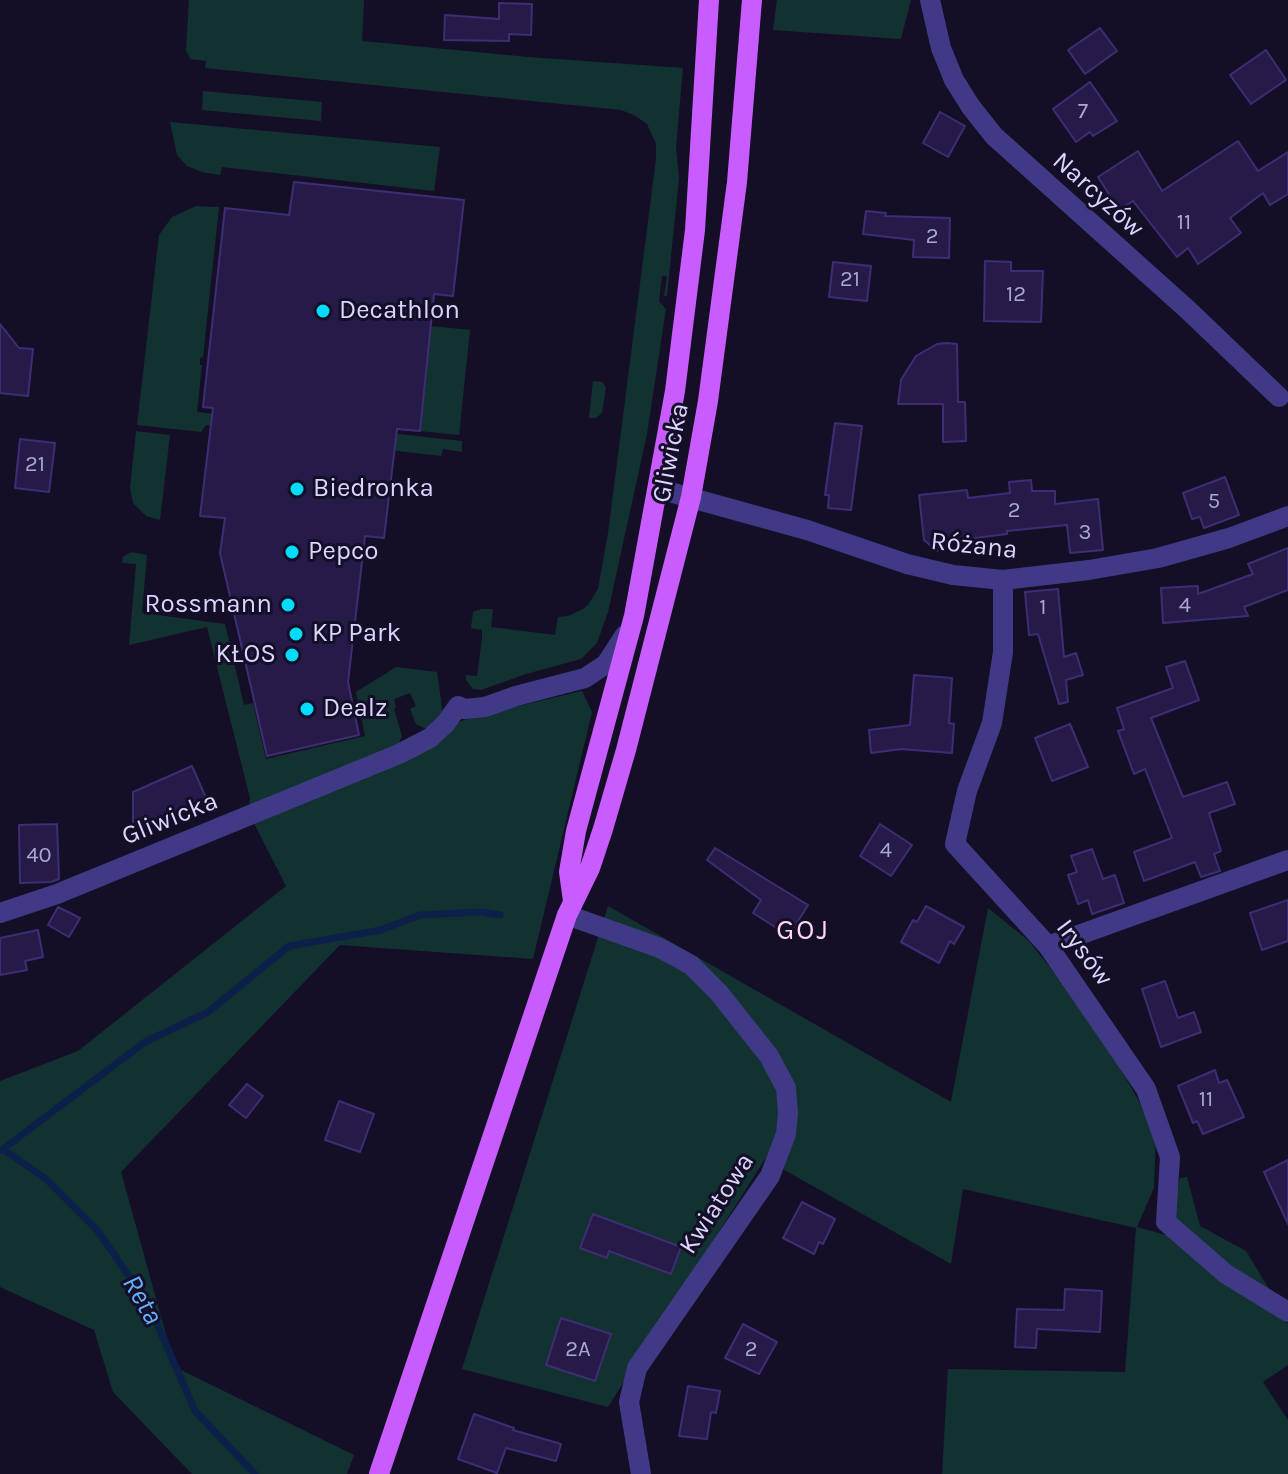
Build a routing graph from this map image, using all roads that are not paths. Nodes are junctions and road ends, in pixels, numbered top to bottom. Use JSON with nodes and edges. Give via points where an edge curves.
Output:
{"nodes":[{"id":1,"x":709,"y":0,"type":"edge"},
{"id":2,"x":752,"y":0,"type":"edge"},
{"id":3,"x":930,"y":0,"type":"edge"},
{"id":4,"x":1279,"y":397,"type":"dead end"},
{"id":5,"x":659,"y":489,"type":"junction"},
{"id":6,"x":691,"y":497,"type":"junction"},
{"id":7,"x":1288,"y":516,"type":"edge"},
{"id":8,"x":1003,"y":580,"type":"junction"},
{"id":9,"x":634,"y":616,"type":"junction"},
{"id":10,"x":1288,"y":860,"type":"edge"},
{"id":11,"x":570,"y":908,"type":"junction"},
{"id":12,"x":0,"y":913,"type":"edge"},
{"id":13,"x":1048,"y":946,"type":"junction"},
{"id":14,"x":1288,"y":1312,"type":"edge"},
{"id":15,"x":379,"y":1474,"type":"edge"},
{"id":16,"x":641,"y":1474,"type":"edge"}],
"edges":[{"from":1,"to":5,"type":"main road","name":"Gliwicka","via":[[691,277]]},
{"from":2,"to":6,"type":"main road","name":"Gliwicka","via":[[737,182]]},
{"from":3,"to":4,"type":"street","name":"Narcyzów","via":[[954,80],[994,136]]},
{"from":5,"to":6,"type":"street","name":"Różana"},
{"from":5,"to":9,"type":"main road","name":"Gliwicka"},
{"from":6,"to":8,"type":"street","name":"Różana","via":[[907,564]]},
{"from":6,"to":11,"type":"main road","name":"Gliwicka","via":[[623,763],[590,868]]},
{"from":7,"to":8,"type":"street","name":"Różana","via":[[1158,558]]},
{"from":8,"to":13,"type":"street","name":"Irysów","via":[[1003,652],[992,723],[967,791],[955,844]]},
{"from":9,"to":11,"type":"main road","name":"Gliwicka","via":[[576,831]]},
{"from":9,"to":12,"type":"street","name":"Gliwicka","via":[[613,657],[585,678],[485,707],[458,706],[430,738],[399,754]]},
{"from":10,"to":13,"type":"street"},
{"from":11,"to":15,"type":"main road","name":"Gliwicka"},
{"from":11,"to":16,"type":"street","name":"Kwiatowa","via":[[691,965],[769,1056],[786,1088],[786,1134],[770,1176],[637,1368],[629,1402]]},
{"from":13,"to":14,"type":"street","name":"Irysów","via":[[1146,1089],[1170,1157],[1166,1222],[1226,1274]]}]}
